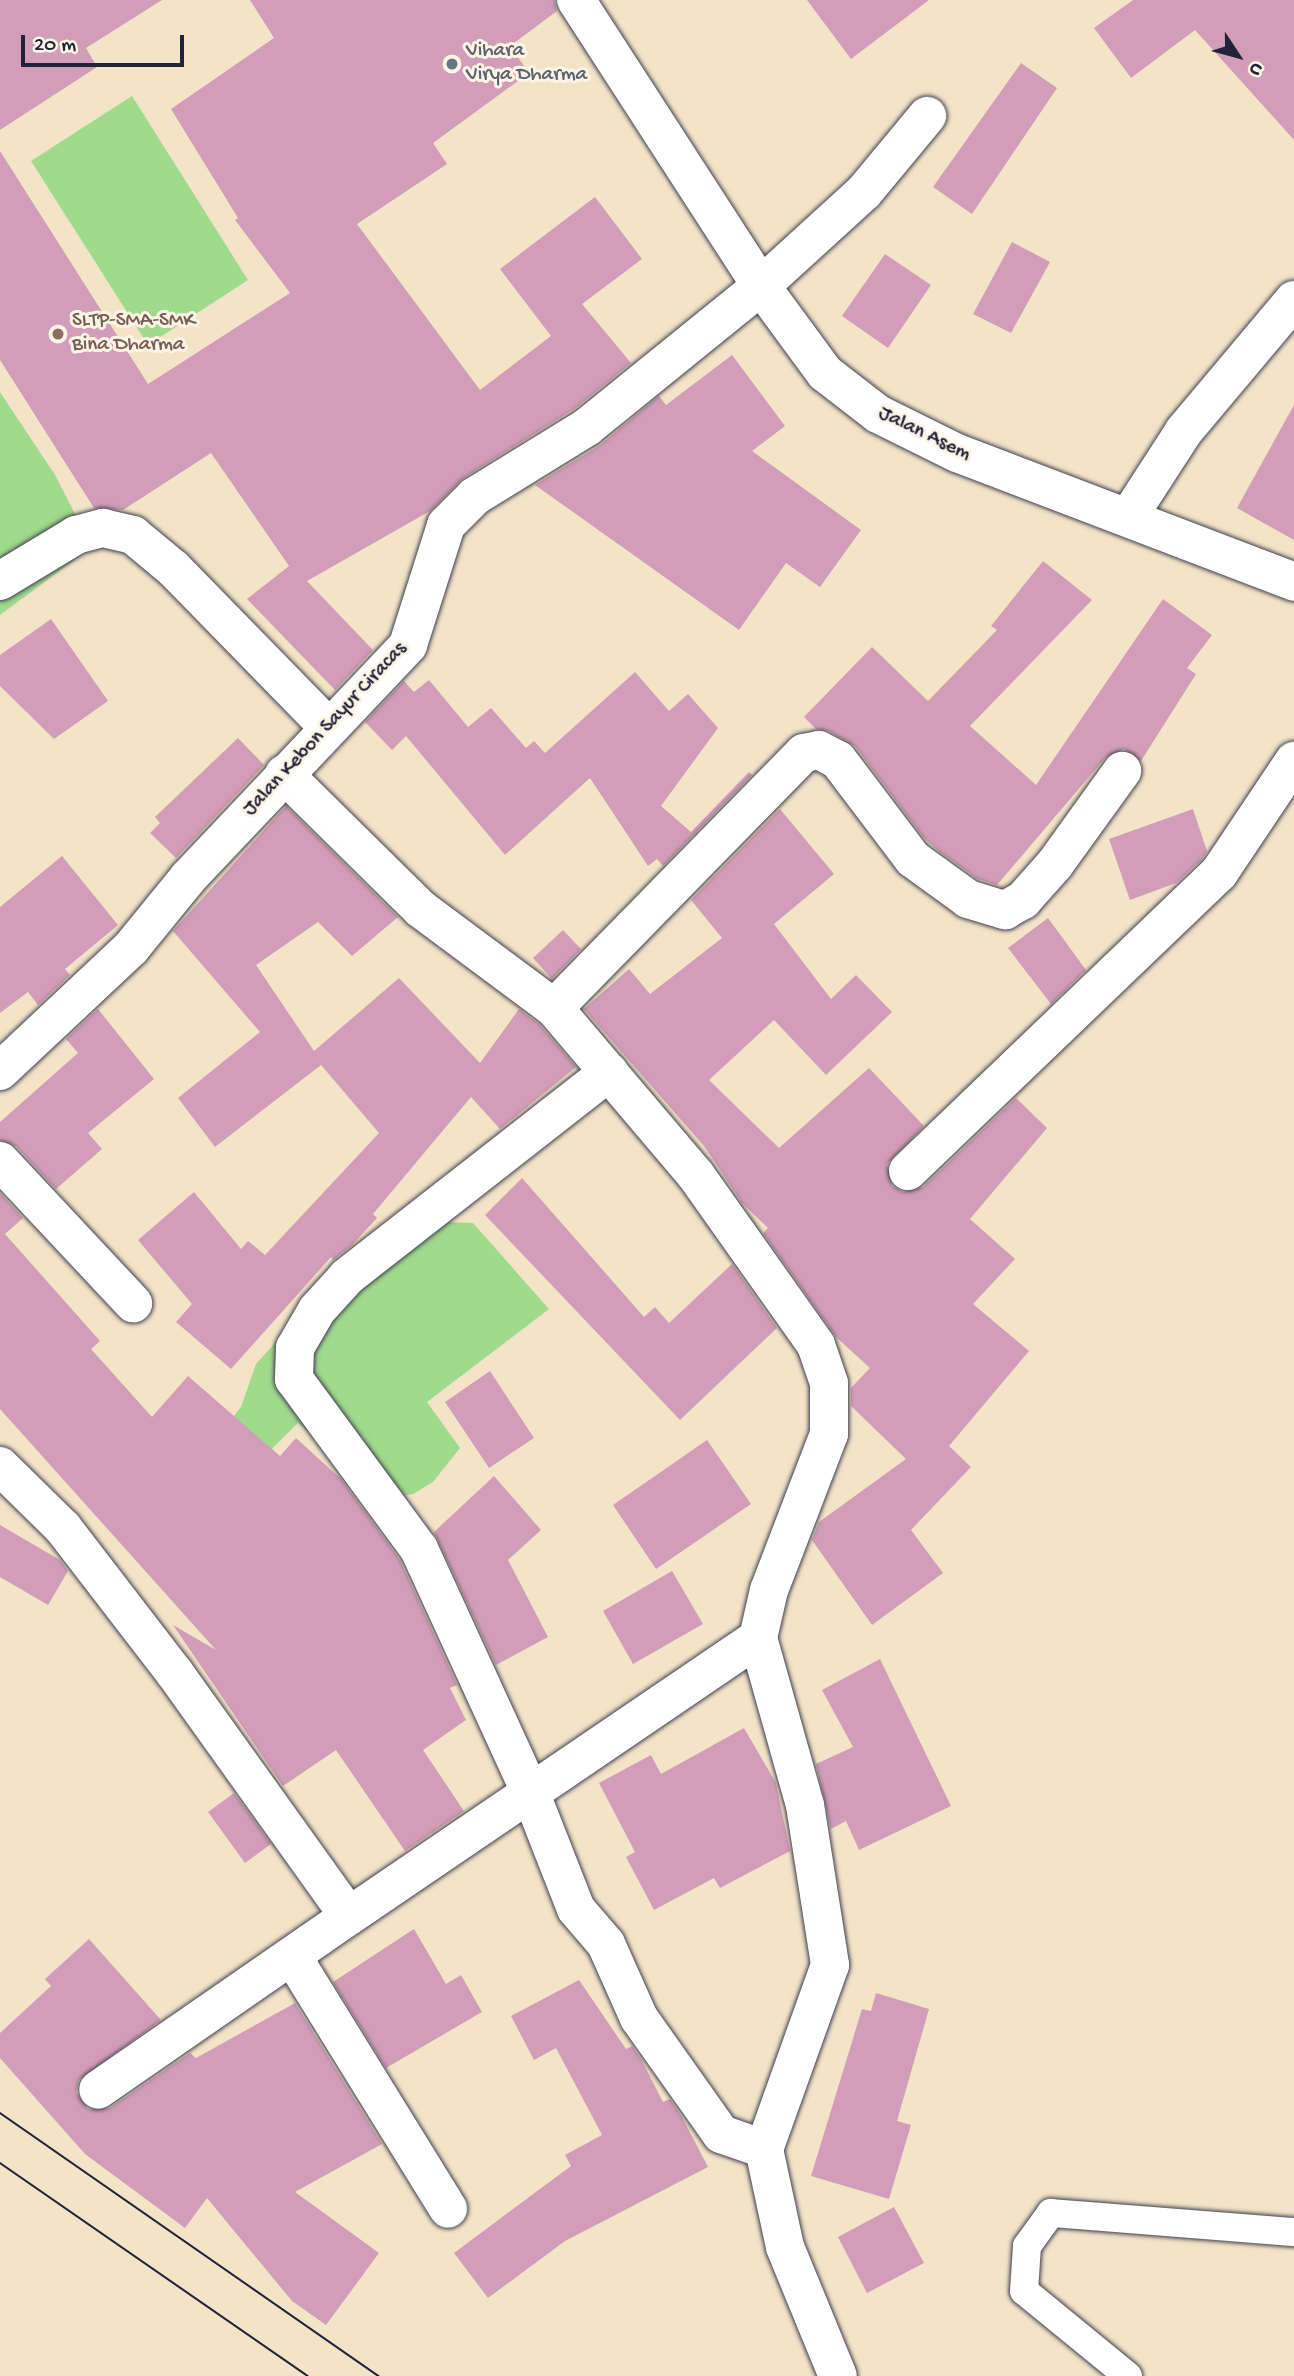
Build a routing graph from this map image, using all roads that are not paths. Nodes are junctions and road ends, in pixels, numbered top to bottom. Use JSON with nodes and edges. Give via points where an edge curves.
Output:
{"nodes":[{"id":1,"x":576,"y":0,"type":"edge"},
{"id":2,"x":927,"y":116,"type":"dead end"},
{"id":3,"x":761,"y":286,"type":"junction"},
{"id":4,"x":1294,"y":300,"type":"edge"},
{"id":5,"x":1129,"y":516,"type":"junction"},
{"id":6,"x":0,"y":581,"type":"edge"},
{"id":7,"x":1294,"y":582,"type":"edge"},
{"id":8,"x":329,"y":728,"type":"junction"},
{"id":9,"x":1294,"y":761,"type":"edge"},
{"id":10,"x":1122,"y":771,"type":"dead end"},
{"id":11,"x":284,"y":774,"type":"junction"},
{"id":12,"x":554,"y":1008,"type":"junction"},
{"id":13,"x":0,"y":1071,"type":"edge"},
{"id":14,"x":609,"y":1072,"type":"junction"},
{"id":15,"x":0,"y":1161,"type":"edge"},
{"id":16,"x":908,"y":1171,"type":"dead end"},
{"id":17,"x":133,"y":1303,"type":"dead end"},
{"id":18,"x":0,"y":1466,"type":"edge"},
{"id":19,"x":758,"y":1638,"type":"junction"},
{"id":20,"x":530,"y":1789,"type":"junction"},
{"id":21,"x":348,"y":1916,"type":"junction"},
{"id":22,"x":292,"y":1956,"type":"junction"},
{"id":23,"x":98,"y":2090,"type":"dead end"},
{"id":24,"x":764,"y":2149,"type":"junction"},
{"id":25,"x":448,"y":2209,"type":"dead end"},
{"id":26,"x":1294,"y":2232,"type":"edge"},
{"id":27,"x":838,"y":2376,"type":"edge"},
{"id":28,"x":1128,"y":2376,"type":"edge"}],
"edges":[{"from":1,"to":3,"type":"street","name":"Jalan Asem"},
{"from":2,"to":3,"type":"street","name":"Jalan Kebon Sayur Ciracas","via":[[864,192]]},
{"from":3,"to":5,"type":"street","name":"Jalan Asem","via":[[825,373],[878,414],[957,453]]},
{"from":3,"to":8,"type":"street","name":"Jalan Kebon Sayur Ciracas","via":[[587,427],[475,496],[446,525],[408,645]]},
{"from":4,"to":5,"type":"street","via":[[1184,431]]},
{"from":5,"to":7,"type":"street","name":"Jalan Asem"},
{"from":6,"to":8,"type":"street","via":[[76,535],[103,528],[133,535],[174,569]]},
{"from":8,"to":11,"type":"street","name":"Jalan Kebon Sayur Ciracas"},
{"from":9,"to":16,"type":"street","via":[[1219,873]]},
{"from":10,"to":12,"type":"street","via":[[1055,864],[1023,900],[1005,910],[968,899],[913,859],[838,760],[819,750],[804,753]]},
{"from":11,"to":12,"type":"street","via":[[421,909]]},
{"from":11,"to":13,"type":"street","name":"Jalan Kebon Sayur Ciracas","via":[[131,948]]},
{"from":12,"to":14,"type":"street"},
{"from":14,"to":19,"type":"street","via":[[695,1174],[774,1284],[816,1345],[829,1383],[829,1434],[769,1590]]},
{"from":14,"to":20,"type":"street","via":[[347,1278],[317,1310],[295,1348],[294,1379],[419,1549]]},
{"from":15,"to":17,"type":"street"},
{"from":18,"to":21,"type":"street","via":[[63,1528],[174,1672]]},
{"from":19,"to":20,"type":"street"},
{"from":19,"to":24,"type":"street","via":[[805,1805],[830,1965]]},
{"from":20,"to":21,"type":"street"},
{"from":20,"to":24,"type":"street","via":[[576,1909],[606,1944],[639,2018],[721,2134]]},
{"from":21,"to":22,"type":"street"},
{"from":22,"to":23,"type":"street"},
{"from":22,"to":25,"type":"street"},
{"from":24,"to":27,"type":"street","via":[[785,2247]]},
{"from":26,"to":28,"type":"lane","via":[[1051,2213],[1027,2246],[1024,2291]]}]}
